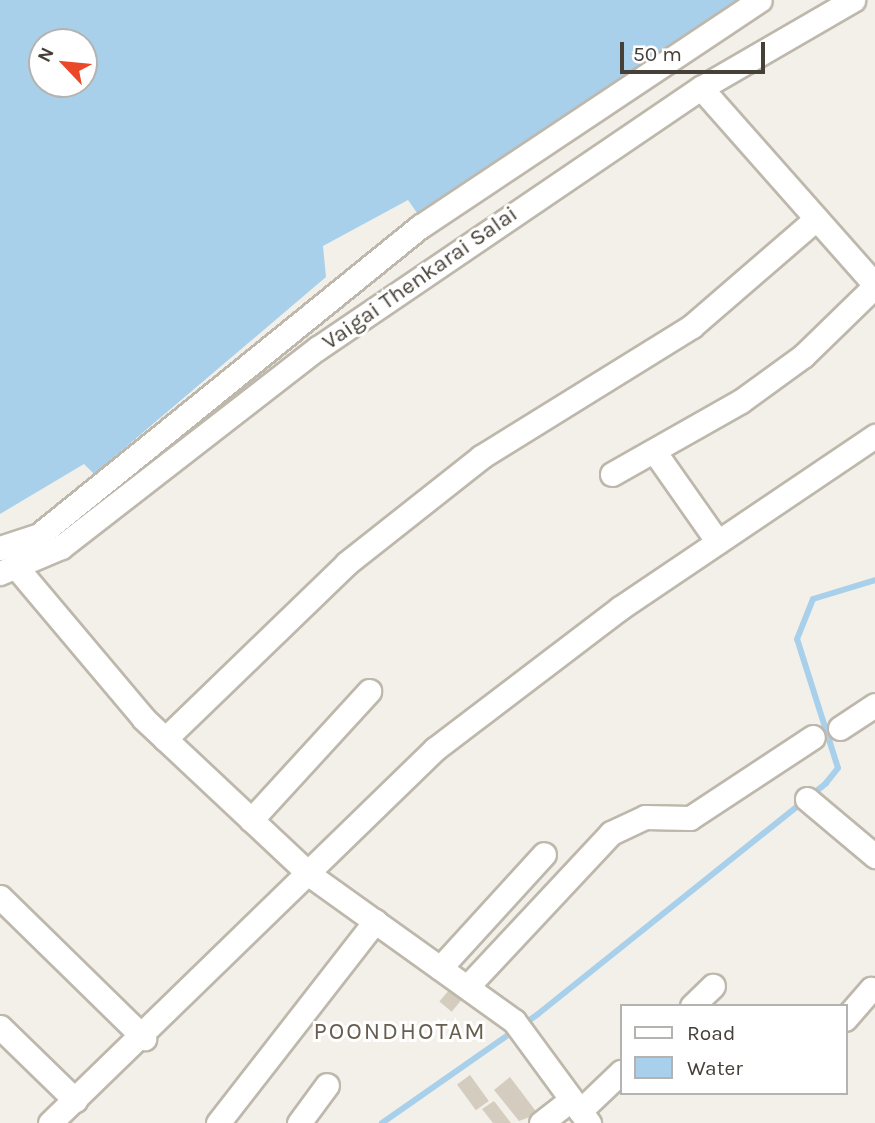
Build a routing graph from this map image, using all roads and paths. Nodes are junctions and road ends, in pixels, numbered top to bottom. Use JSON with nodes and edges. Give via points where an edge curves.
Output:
{"nodes":[{"id":1,"x":760,"y":0,"type":"edge"},
{"id":2,"x":853,"y":0,"type":"edge"},
{"id":3,"x":701,"y":88,"type":"junction"},
{"id":4,"x":816,"y":219,"type":"junction"},
{"id":5,"x":875,"y":285,"type":"edge"},
{"id":6,"x":875,"y":436,"type":"edge"},
{"id":7,"x":654,"y":451,"type":"junction"},
{"id":8,"x":612,"y":474,"type":"dead end"},
{"id":9,"x":718,"y":542,"type":"junction"},
{"id":10,"x":0,"y":548,"type":"edge"},
{"id":11,"x":8,"y":571,"type":"edge"},
{"id":12,"x":369,"y":691,"type":"dead end"},
{"id":13,"x":875,"y":705,"type":"edge"},
{"id":14,"x":840,"y":728,"type":"dead end"},
{"id":15,"x":813,"y":737,"type":"dead end"},
{"id":16,"x":165,"y":739,"type":"junction"},
{"id":17,"x":807,"y":799,"type":"dead end"},
{"id":18,"x":251,"y":820,"type":"junction"},
{"id":19,"x":544,"y":855,"type":"dead end"},
{"id":20,"x":875,"y":856,"type":"edge"},
{"id":21,"x":310,"y":874,"type":"junction"},
{"id":22,"x":0,"y":897,"type":"edge"},
{"id":23,"x":375,"y":921,"type":"junction"},
{"id":24,"x":440,"y":968,"type":"junction"},
{"id":25,"x":713,"y":986,"type":"dead end"},
{"id":26,"x":467,"y":987,"type":"junction"},
{"id":27,"x":871,"y":989,"type":"dead end"},
{"id":28,"x":694,"y":1004,"type":"edge"},
{"id":29,"x":847,"y":1017,"type":"edge"},
{"id":30,"x":0,"y":1027,"type":"edge"},
{"id":31,"x":144,"y":1038,"type":"junction"},
{"id":32,"x":620,"y":1073,"type":"edge"},
{"id":33,"x":327,"y":1085,"type":"dead end"},
{"id":34,"x":75,"y":1100,"type":"junction"},
{"id":35,"x":580,"y":1111,"type":"edge"},
{"id":36,"x":50,"y":1123,"type":"edge"},
{"id":37,"x":218,"y":1123,"type":"edge"},
{"id":38,"x":299,"y":1123,"type":"edge"},
{"id":39,"x":541,"y":1123,"type":"edge"}],
"edges":[{"from":1,"to":10,"type":"street","name":"Vaigai Thenkarai Salai","via":[[421,226],[39,535]]},
{"from":2,"to":3,"type":"street","name":"Vaigai Thenkarai Salai"},
{"from":3,"to":4,"type":"street"},
{"from":3,"to":11,"type":"street","name":"Vaigai Thenkarai Salai","via":[[318,348],[61,547]]},
{"from":4,"to":5,"type":"street"},
{"from":4,"to":16,"type":"street","via":[[692,326],[481,457],[346,563]]},
{"from":5,"to":7,"type":"street","via":[[779,374]]},
{"from":6,"to":9,"type":"street"},
{"from":7,"to":8,"type":"street"},
{"from":7,"to":9,"type":"street"},
{"from":9,"to":21,"type":"street","via":[[435,749]]},
{"from":11,"to":16,"type":"street"},
{"from":12,"to":18,"type":"street"},
{"from":13,"to":14,"type":"street"},
{"from":15,"to":26,"type":"street","via":[[690,818],[645,817],[611,834]]},
{"from":16,"to":18,"type":"street"},
{"from":17,"to":20,"type":"street"},
{"from":18,"to":21,"type":"street"},
{"from":19,"to":24,"type":"street"},
{"from":21,"to":23,"type":"street"},
{"from":21,"to":31,"type":"street"},
{"from":22,"to":31,"type":"street"},
{"from":23,"to":24,"type":"street"},
{"from":23,"to":37,"type":"street"},
{"from":24,"to":26,"type":"street"},
{"from":25,"to":28,"type":"street"},
{"from":26,"to":35,"type":"street","via":[[520,1028]]},
{"from":27,"to":29,"type":"street"},
{"from":30,"to":34,"type":"street"},
{"from":31,"to":34,"type":"street"},
{"from":32,"to":35,"type":"street"},
{"from":33,"to":38,"type":"street"},
{"from":34,"to":36,"type":"street"},
{"from":35,"to":39,"type":"street"}]}
